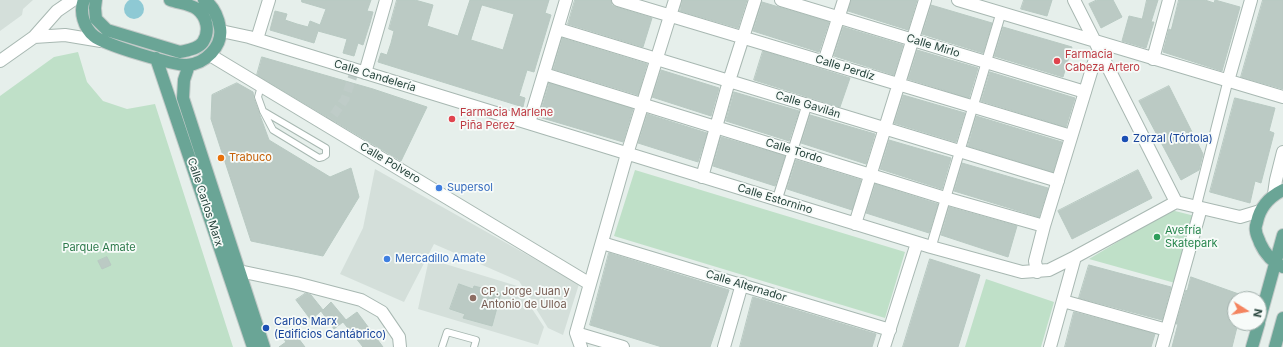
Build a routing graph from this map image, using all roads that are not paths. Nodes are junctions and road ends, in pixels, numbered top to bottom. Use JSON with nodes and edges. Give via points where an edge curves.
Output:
{"nodes":[{"id":1,"x":73,"y":0,"type":"edge"},
{"id":2,"x":84,"y":0,"type":"edge"},
{"id":3,"x":96,"y":0,"type":"edge"},
{"id":4,"x":170,"y":0,"type":"edge"},
{"id":5,"x":204,"y":0,"type":"edge"},
{"id":6,"x":270,"y":0,"type":"edge"},
{"id":7,"x":386,"y":0,"type":"edge"},
{"id":8,"x":566,"y":0,"type":"edge"},
{"id":9,"x":618,"y":0,"type":"edge"},
{"id":10,"x":675,"y":0,"type":"edge"},
{"id":11,"x":755,"y":0,"type":"edge"},
{"id":12,"x":781,"y":0,"type":"edge"},
{"id":13,"x":844,"y":0,"type":"edge"},
{"id":14,"x":925,"y":0,"type":"edge"},
{"id":15,"x":958,"y":0,"type":"edge"},
{"id":16,"x":1074,"y":0,"type":"edge"},
{"id":17,"x":1169,"y":0,"type":"edge"},
{"id":18,"x":1251,"y":0,"type":"edge"},
{"id":19,"x":1001,"y":13,"type":"junction"},
{"id":20,"x":670,"y":16,"type":"junction"},
{"id":21,"x":838,"y":17,"type":"junction"},
{"id":22,"x":558,"y":29,"type":"junction"},
{"id":23,"x":220,"y":31,"type":"junction"},
{"id":24,"x":34,"y":37,"type":"junction"},
{"id":25,"x":744,"y":38,"type":"junction"},
{"id":26,"x":258,"y":40,"type":"junction"},
{"id":27,"x":913,"y":40,"type":"junction"},
{"id":28,"x":101,"y":41,"type":"junction"},
{"id":29,"x":1095,"y":41,"type":"junction"},
{"id":30,"x":210,"y":55,"type":"junction"},
{"id":31,"x":1102,"y":55,"type":"junction"},
{"id":32,"x":156,"y":58,"type":"junction"},
{"id":33,"x":656,"y":59,"type":"junction"},
{"id":34,"x":1153,"y":59,"type":"junction"},
{"id":35,"x":0,"y":61,"type":"edge"},
{"id":36,"x":824,"y":62,"type":"junction"},
{"id":37,"x":986,"y":62,"type":"junction"},
{"id":38,"x":189,"y":65,"type":"junction"},
{"id":39,"x":365,"y":72,"type":"junction"},
{"id":40,"x":544,"y":74,"type":"junction"},
{"id":41,"x":729,"y":81,"type":"junction"},
{"id":42,"x":1228,"y":81,"type":"junction"},
{"id":43,"x":899,"y":84,"type":"junction"},
{"id":44,"x":261,"y":86,"type":"junction"},
{"id":45,"x":1085,"y":92,"type":"junction"},
{"id":46,"x":1283,"y":97,"type":"edge"},
{"id":47,"x":643,"y":104,"type":"junction"},
{"id":48,"x":807,"y":105,"type":"junction"},
{"id":49,"x":973,"y":107,"type":"junction"},
{"id":50,"x":263,"y":111,"type":"junction"},
{"id":51,"x":529,"y":123,"type":"junction"},
{"id":52,"x":717,"y":127,"type":"junction"},
{"id":53,"x":885,"y":129,"type":"junction"},
{"id":54,"x":1071,"y":136,"type":"junction"},
{"id":55,"x":793,"y":150,"type":"junction"},
{"id":56,"x":959,"y":151,"type":"junction"},
{"id":57,"x":1283,"y":152,"type":"edge"},
{"id":58,"x":627,"y":154,"type":"junction"},
{"id":59,"x":871,"y":175,"type":"junction"},
{"id":60,"x":702,"y":177,"type":"junction"},
{"id":61,"x":1058,"y":181,"type":"junction"},
{"id":62,"x":1278,"y":192,"type":"edge"},
{"id":63,"x":946,"y":198,"type":"junction"},
{"id":64,"x":777,"y":200,"type":"junction"},
{"id":65,"x":1176,"y":202,"type":"junction"},
{"id":66,"x":1198,"y":207,"type":"junction"},
{"id":67,"x":1260,"y":211,"type":"junction"},
{"id":68,"x":1240,"y":217,"type":"junction"},
{"id":69,"x":855,"y":224,"type":"junction"},
{"id":70,"x":1044,"y":226,"type":"junction"},
{"id":71,"x":1256,"y":232,"type":"junction"},
{"id":72,"x":1283,"y":235,"type":"edge"},
{"id":73,"x":602,"y":242,"type":"junction"},
{"id":74,"x":917,"y":243,"type":"junction"},
{"id":75,"x":931,"y":247,"type":"junction"},
{"id":76,"x":1075,"y":258,"type":"junction"},
{"id":77,"x":1279,"y":265,"type":"edge"},
{"id":78,"x":1040,"y":268,"type":"junction"},
{"id":79,"x":239,"y":271,"type":"junction"},
{"id":80,"x":590,"y":284,"type":"junction"},
{"id":81,"x":742,"y":284,"type":"junction"},
{"id":82,"x":1267,"y":300,"type":"edge"},
{"id":83,"x":1063,"y":301,"type":"junction"},
{"id":84,"x":1283,"y":318,"type":"edge"},
{"id":85,"x":890,"y":330,"type":"junction"},
{"id":86,"x":1167,"y":330,"type":"junction"},
{"id":87,"x":1257,"y":331,"type":"edge"},
{"id":88,"x":576,"y":333,"type":"junction"},
{"id":89,"x":252,"y":347,"type":"edge"},
{"id":90,"x":264,"y":347,"type":"edge"},
{"id":91,"x":400,"y":347,"type":"edge"},
{"id":92,"x":442,"y":347,"type":"edge"},
{"id":93,"x":474,"y":347,"type":"edge"},
{"id":94,"x":581,"y":347,"type":"edge"},
{"id":95,"x":623,"y":347,"type":"edge"},
{"id":96,"x":724,"y":347,"type":"edge"},
{"id":97,"x":884,"y":347,"type":"edge"},
{"id":98,"x":1050,"y":347,"type":"edge"},
{"id":99,"x":1162,"y":347,"type":"edge"},
{"id":100,"x":1252,"y":347,"type":"edge"},
{"id":101,"x":1275,"y":347,"type":"edge"}],
"edges":[{"from":1,"to":24,"type":"street","via":[[57,10]]},
{"from":2,"to":28,"type":"main road","via":[[82,16],[86,26],[92,35]]},
{"from":3,"to":4,"type":"main road","via":[[96,19],[107,30],[180,52],[193,49],[202,42],[207,31],[207,23],[196,9]]},
{"from":5,"to":23,"type":"main road","via":[[219,18]]},
{"from":6,"to":26,"type":"street"},
{"from":7,"to":39,"type":"street"},
{"from":8,"to":22,"type":"street"},
{"from":9,"to":20,"type":"street","name":"Calle Perdíz"},
{"from":10,"to":20,"type":"street"},
{"from":11,"to":25,"type":"street"},
{"from":12,"to":21,"type":"street","name":"Calle Mirlo"},
{"from":13,"to":21,"type":"street"},
{"from":14,"to":27,"type":"street"},
{"from":15,"to":19,"type":"street"},
{"from":16,"to":29,"type":"street"},
{"from":17,"to":34,"type":"street"},
{"from":18,"to":42,"type":"street"},
{"from":19,"to":29,"type":"street"},
{"from":19,"to":37,"type":"street"},
{"from":20,"to":25,"type":"street","name":"Calle Perdíz"},
{"from":20,"to":33,"type":"street"},
{"from":21,"to":27,"type":"street","name":"Calle Mirlo"},
{"from":21,"to":36,"type":"street"},
{"from":22,"to":33,"type":"street","name":"Calle Gavilán"},
{"from":22,"to":40,"type":"street"},
{"from":23,"to":26,"type":"street","name":"Calle Candelería"},
{"from":23,"to":30,"type":"main road","via":[[217,44]]},
{"from":24,"to":28,"type":"street","via":[[65,35]]},
{"from":24,"to":35,"type":"street"},
{"from":25,"to":36,"type":"street","name":"Calle Perdíz"},
{"from":25,"to":41,"type":"street"},
{"from":26,"to":39,"type":"street","name":"Calle Candelería"},
{"from":27,"to":37,"type":"street","name":"Calle Mirlo"},
{"from":27,"to":43,"type":"street"},
{"from":28,"to":32,"type":"main road"},
{"from":29,"to":31,"type":"street"},
{"from":29,"to":34,"type":"street"},
{"from":30,"to":38,"type":"main road","via":[[200,62]]},
{"from":30,"to":44,"type":"street","name":"Calle Polvero"},
{"from":31,"to":45,"type":"street","via":[[1095,60]]},
{"from":31,"to":65,"type":"street"},
{"from":32,"to":38,"type":"main road"},
{"from":32,"to":89,"type":"main road","name":"Calle Carlos Marx"},
{"from":33,"to":41,"type":"street","name":"Calle Gavilán"},
{"from":33,"to":47,"type":"street"},
{"from":34,"to":42,"type":"street"},
{"from":36,"to":43,"type":"street","name":"Calle Perdíz"},
{"from":37,"to":45,"type":"street","name":"Calle Mirlo"},
{"from":37,"to":49,"type":"street"},
{"from":38,"to":79,"type":"main road","name":"Calle Carlos Marx","via":[[184,80],[183,98]]},
{"from":39,"to":51,"type":"street","name":"Calle Candelería"},
{"from":40,"to":47,"type":"street","name":"Calle Tordo"},
{"from":40,"to":51,"type":"street"},
{"from":41,"to":48,"type":"street","name":"Calle Gavilán"},
{"from":41,"to":52,"type":"street"},
{"from":42,"to":46,"type":"street"},
{"from":42,"to":66,"type":"street"},
{"from":43,"to":49,"type":"street","name":"Calle Perdíz"},
{"from":43,"to":53,"type":"street"},
{"from":44,"to":50,"type":"lane","via":[[258,97]]},
{"from":44,"to":80,"type":"street","name":"Calle Polvero"},
{"from":45,"to":54,"type":"street"},
{"from":47,"to":52,"type":"street","name":"Calle Tordo"},
{"from":47,"to":58,"type":"street"},
{"from":48,"to":53,"type":"street","name":"Calle Gavilán"},
{"from":48,"to":55,"type":"street"},
{"from":49,"to":54,"type":"street","name":"Calle Perdíz"},
{"from":49,"to":56,"type":"street"},
{"from":50,"to":50,"type":"lane","via":[[273,130],[316,156],[326,155],[326,148]]},
{"from":51,"to":58,"type":"street","name":"Calle Estornino"},
{"from":52,"to":55,"type":"street","name":"Calle Tordo"},
{"from":52,"to":60,"type":"street"},
{"from":53,"to":56,"type":"street","name":"Calle Gavilán"},
{"from":53,"to":59,"type":"street"},
{"from":54,"to":61,"type":"street"},
{"from":55,"to":59,"type":"street","name":"Calle Tordo"},
{"from":55,"to":64,"type":"street"},
{"from":56,"to":61,"type":"street","name":"Calle Gavilán"},
{"from":56,"to":63,"type":"street"},
{"from":57,"to":62,"type":"street","via":[[1276,180]]},
{"from":58,"to":60,"type":"street","name":"Calle Estornino"},
{"from":58,"to":73,"type":"street"},
{"from":59,"to":63,"type":"street","name":"Calle Tordo"},
{"from":59,"to":69,"type":"street"},
{"from":60,"to":64,"type":"street","name":"Calle Estornino"},
{"from":61,"to":70,"type":"street"},
{"from":62,"to":67,"type":"main road"},
{"from":63,"to":70,"type":"street","name":"Calle Tordo"},
{"from":63,"to":75,"type":"street"},
{"from":64,"to":69,"type":"street","name":"Calle Estornino"},
{"from":65,"to":66,"type":"street"},
{"from":65,"to":76,"type":"street"},
{"from":66,"to":68,"type":"street"},
{"from":66,"to":86,"type":"street"},
{"from":67,"to":68,"type":"street"},
{"from":67,"to":71,"type":"main road"},
{"from":68,"to":71,"type":"street"},
{"from":69,"to":74,"type":"street","name":"Calle Estornino"},
{"from":70,"to":78,"type":"street"},
{"from":71,"to":77,"type":"main road","via":[[1263,251]]},
{"from":72,"to":77,"type":"main road"},
{"from":73,"to":80,"type":"street"},
{"from":73,"to":81,"type":"street","name":"Calle Alternador"},
{"from":74,"to":75,"type":"street","name":"Calle Estornino"},
{"from":74,"to":85,"type":"street"},
{"from":75,"to":78,"type":"street","name":"Calle Estornino","via":[[1022,272]]},
{"from":76,"to":78,"type":"street"},
{"from":76,"to":83,"type":"street"},
{"from":77,"to":82,"type":"main road"},
{"from":79,"to":90,"type":"main road","name":"Calle Carlos Marx"},
{"from":79,"to":91,"type":"street","via":[[361,300],[382,312],[399,337]]},
{"from":80,"to":88,"type":"street"},
{"from":81,"to":85,"type":"street","name":"Calle Alternador"},
{"from":81,"to":96,"type":"street"},
{"from":83,"to":86,"type":"street"},
{"from":83,"to":98,"type":"street"},
{"from":84,"to":101,"type":"main road"},
{"from":85,"to":97,"type":"street"},
{"from":86,"to":99,"type":"street"},
{"from":87,"to":100,"type":"main road"},
{"from":88,"to":94,"type":"street"},
{"from":88,"to":95,"type":"street"},
{"from":92,"to":93,"type":"lane","via":[[447,332],[476,340]]}]}
